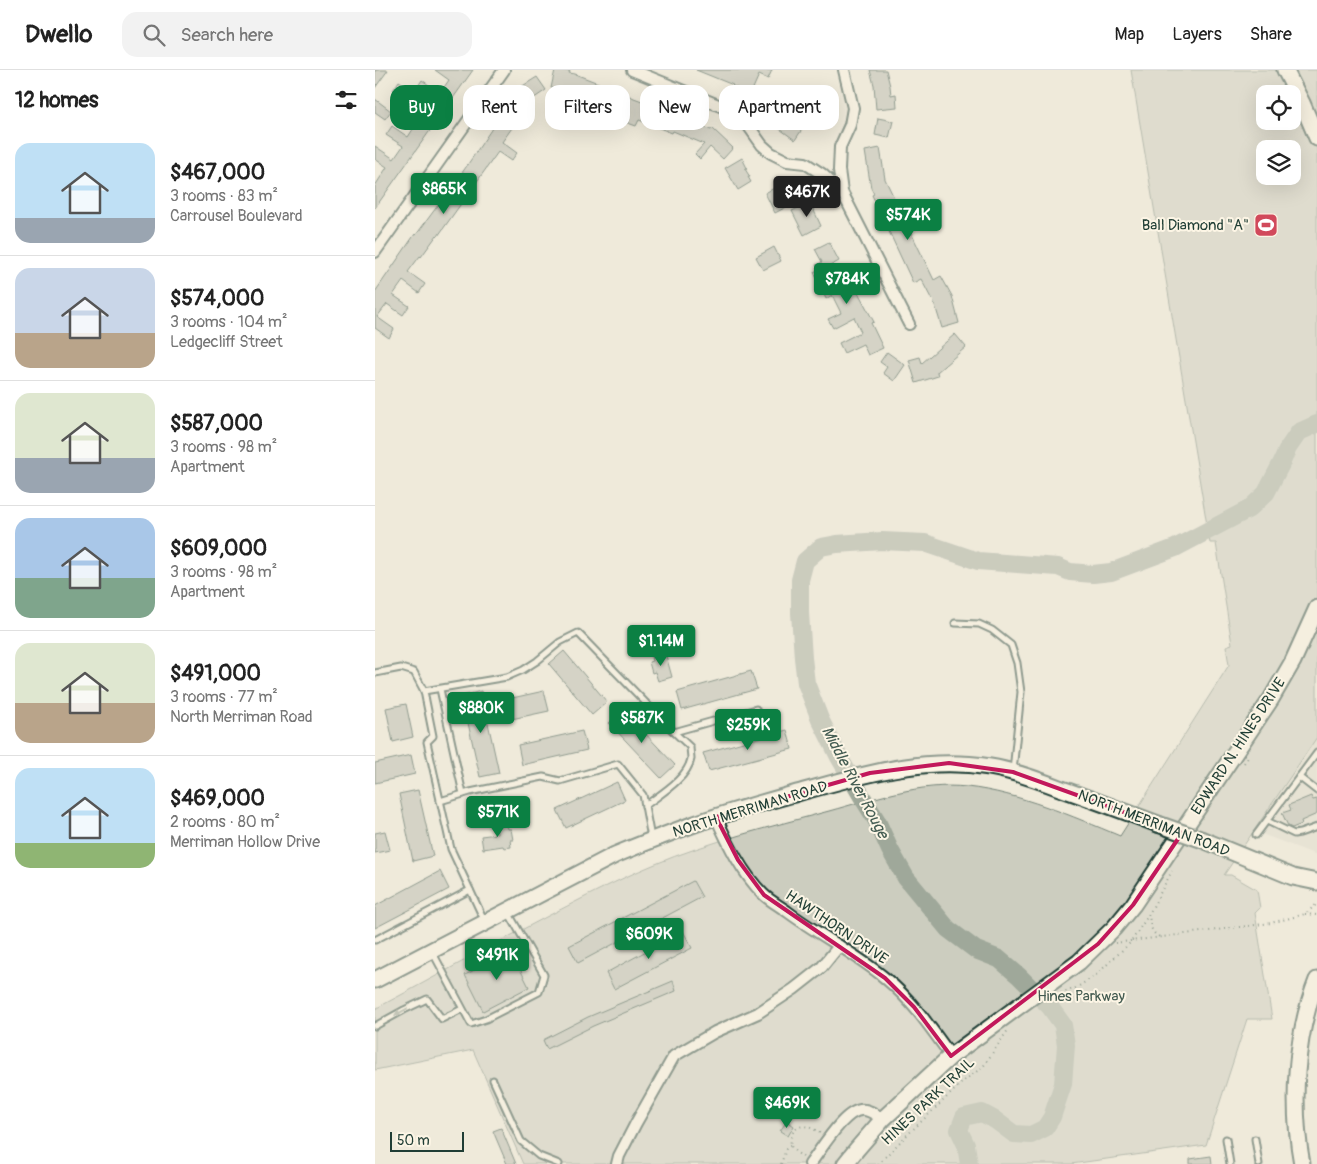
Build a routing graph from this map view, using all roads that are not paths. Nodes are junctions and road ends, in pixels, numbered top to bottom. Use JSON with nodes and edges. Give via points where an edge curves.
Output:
{"nodes":[{"id":1,"x":504,"y":70,"type":"edge"},
{"id":2,"x":632,"y":70,"type":"edge"},
{"id":3,"x":844,"y":70,"type":"edge"},
{"id":4,"x":1285,"y":70,"type":"edge"},
{"id":5,"x":1317,"y":138,"type":"edge"},
{"id":6,"x":842,"y":192,"type":"junction"},
{"id":7,"x":375,"y":252,"type":"edge"},
{"id":8,"x":909,"y":324,"type":"dead end"},
{"id":9,"x":1317,"y":608,"type":"edge"},
{"id":10,"x":955,"y":623,"type":"dead end"},
{"id":11,"x":375,"y":674,"type":"edge"},
{"id":12,"x":439,"y":689,"type":"junction"},
{"id":13,"x":424,"y":692,"type":"junction"},
{"id":14,"x":756,"y":709,"type":"dead end"},
{"id":15,"x":674,"y":732,"type":"junction"},
{"id":16,"x":1317,"y":753,"type":"edge"},
{"id":17,"x":1013,"y":772,"type":"junction"},
{"id":18,"x":1299,"y":778,"type":"junction"},
{"id":19,"x":1317,"y":791,"type":"edge"},
{"id":20,"x":463,"y":794,"type":"junction"},
{"id":21,"x":440,"y":801,"type":"junction"},
{"id":22,"x":645,"y":806,"type":"junction"},
{"id":23,"x":717,"y":817,"type":"junction"},
{"id":24,"x":1267,"y":821,"type":"junction"},
{"id":25,"x":1317,"y":827,"type":"edge"},
{"id":26,"x":1256,"y":835,"type":"dead end"},
{"id":27,"x":651,"y":840,"type":"junction"},
{"id":28,"x":1317,"y":882,"type":"edge"},
{"id":29,"x":470,"y":890,"type":"junction"},
{"id":30,"x":507,"y":910,"type":"junction"},
{"id":31,"x":485,"y":922,"type":"junction"},
{"id":32,"x":375,"y":940,"type":"edge"},
{"id":33,"x":839,"y":946,"type":"junction"},
{"id":34,"x":431,"y":950,"type":"junction"},
{"id":35,"x":375,"y":980,"type":"edge"},
{"id":36,"x":1317,"y":980,"type":"edge"},
{"id":37,"x":462,"y":1009,"type":"junction"},
{"id":38,"x":375,"y":1026,"type":"edge"},
{"id":39,"x":951,"y":1056,"type":"junction"},
{"id":40,"x":493,"y":1080,"type":"dead end"},
{"id":41,"x":883,"y":1119,"type":"junction"},
{"id":42,"x":1226,"y":1139,"type":"dead end"},
{"id":43,"x":1255,"y":1139,"type":"dead end"},
{"id":44,"x":807,"y":1161,"type":"edge"},
{"id":45,"x":559,"y":1164,"type":"edge"},
{"id":46,"x":617,"y":1164,"type":"edge"},
{"id":47,"x":845,"y":1164,"type":"edge"},
{"id":48,"x":1229,"y":1164,"type":"edge"},
{"id":49,"x":1259,"y":1164,"type":"edge"},
{"id":50,"x":1302,"y":1164,"type":"edge"}],
"edges":[{"from":1,"to":7,"type":"street"},
{"from":2,"to":6,"type":"street","via":[[736,113],[771,153],[787,161],[805,163]]},
{"from":3,"to":6,"type":"street","via":[[853,108],[850,125],[840,147]]},
{"from":4,"to":5,"type":"main road"},
{"from":6,"to":8,"type":"street"},
{"from":9,"to":39,"type":"main road","name":"EDWARD N. HINES DRIVE","via":[[1271,699],[1133,905],[1079,962],[1039,991],[1007,1022]]},
{"from":10,"to":17,"type":"lane","via":[[979,624],[1011,645],[1021,692]]},
{"from":11,"to":13,"type":"lane","via":[[401,668],[414,672]]},
{"from":12,"to":13,"type":"lane"},
{"from":12,"to":15,"type":"lane","via":[[507,677],[578,633]]},
{"from":12,"to":20,"type":"lane"},
{"from":13,"to":21,"type":"lane","via":[[433,736],[427,742]]},
{"from":14,"to":15,"type":"lane"},
{"from":15,"to":22,"type":"lane","via":[[690,747],[691,759],[678,780]]},
{"from":16,"to":18,"type":"lane"},
{"from":17,"to":23,"type":"main road","name":"NORTH MERRIMAN ROAD","via":[[949,763],[905,766]]},
{"from":17,"to":28,"type":"main road","name":"NORTH MERRIMAN ROAD","bridge":true,"via":[[1203,840],[1293,877]]},
{"from":18,"to":19,"type":"lane"},
{"from":18,"to":24,"type":"lane"},
{"from":20,"to":21,"type":"lane"},
{"from":20,"to":22,"type":"lane","via":[[543,777],[560,781],[617,764],[643,795]]},
{"from":21,"to":29,"type":"lane","via":[[451,849]]},
{"from":22,"to":27,"type":"lane"},
{"from":23,"to":27,"type":"main road","name":"NORTH MERRIMAN ROAD"},
{"from":23,"to":33,"type":"street","name":"HAWTHORN DRIVE","via":[[738,860],[764,895]]},
{"from":24,"to":25,"type":"lane","via":[[1294,834]]},
{"from":24,"to":26,"type":"lane"},
{"from":27,"to":30,"type":"main road","name":"NORTH MERRIMAN ROAD"},
{"from":29,"to":31,"type":"lane"},
{"from":29,"to":32,"type":"lane"},
{"from":30,"to":31,"type":"main road","name":"NORTH MERRIMAN ROAD"},
{"from":30,"to":37,"type":"lane","via":[[544,975],[539,992],[471,1024]]},
{"from":31,"to":34,"type":"main road","name":"NORTH MERRIMAN ROAD"},
{"from":33,"to":39,"type":"street","name":"HAWTHORN DRIVE","via":[[885,978],[914,1006]]},
{"from":33,"to":46,"type":"street","via":[[822,967],[757,1013],[674,1056]]},
{"from":34,"to":35,"type":"main road","name":"NORTH MERRIMAN ROAD"},
{"from":34,"to":37,"type":"lane"},
{"from":36,"to":50,"type":"main road","via":[[1298,1059],[1296,1112]]},
{"from":37,"to":38,"type":"lane","one_way":true,"via":[[442,1020],[427,1000]]},
{"from":39,"to":41,"type":"main road","name":"EDWARD N. HINES DRIVE"},
{"from":40,"to":45,"type":"lane","via":[[521,1141],[539,1156]]},
{"from":41,"to":44,"type":"street","via":[[865,1110],[856,1111],[843,1120]]},
{"from":41,"to":47,"type":"main road","name":"EDWARD N. HINES DRIVE"},
{"from":42,"to":48,"type":"lane"},
{"from":43,"to":49,"type":"lane"}]}
